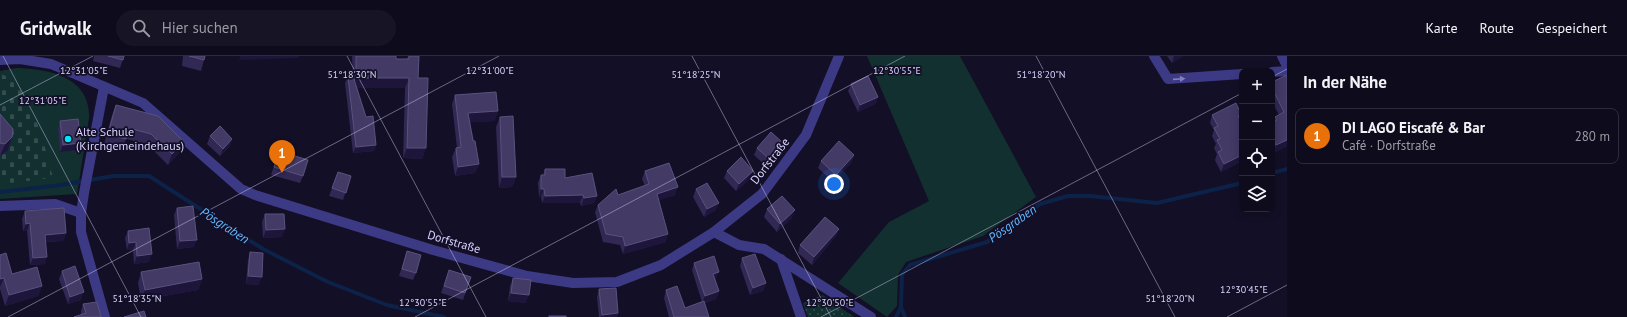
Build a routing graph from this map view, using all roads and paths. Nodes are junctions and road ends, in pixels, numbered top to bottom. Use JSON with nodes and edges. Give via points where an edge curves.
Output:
{"nodes":[{"id":1,"x":839,"y":56,"type":"edge"},
{"id":2,"x":1154,"y":56,"type":"edge"},
{"id":3,"x":1282,"y":56,"type":"edge"},
{"id":4,"x":0,"y":60,"type":"edge"},
{"id":5,"x":50,"y":60,"type":"edge"},
{"id":6,"x":1287,"y":66,"type":"edge"},
{"id":7,"x":1287,"y":71,"type":"edge"},
{"id":8,"x":1275,"y":72,"type":"edge"},
{"id":9,"x":1239,"y":74,"type":"edge"},
{"id":10,"x":104,"y":87,"type":"junction"},
{"id":11,"x":0,"y":206,"type":"edge"},
{"id":12,"x":81,"y":213,"type":"junction"},
{"id":13,"x":714,"y":232,"type":"junction"},
{"id":14,"x":781,"y":259,"type":"junction"},
{"id":15,"x":106,"y":317,"type":"edge"},
{"id":16,"x":802,"y":317,"type":"edge"},
{"id":17,"x":871,"y":317,"type":"edge"}],
"edges":[{"from":1,"to":13,"type":"street","name":"Dorfstraße","via":[[806,135],[762,194]]},
{"from":2,"to":9,"type":"street","one_way":true,"via":[[1168,79]]},
{"from":3,"to":6,"type":"street"},
{"from":4,"to":5,"type":"street","name":"Dorfstraße"},
{"from":5,"to":10,"type":"street","name":"Dorfstraße"},
{"from":7,"to":8,"type":"street"},
{"from":10,"to":12,"type":"street"},
{"from":10,"to":13,"type":"street","name":"Dorfstraße","via":[[142,103],[241,189],[419,246],[527,276],[573,283],[617,282],[661,266]]},
{"from":11,"to":12,"type":"street","via":[[56,204]]},
{"from":12,"to":15,"type":"street","via":[[84,249]]},
{"from":13,"to":14,"type":"street","via":[[739,245],[764,249]]},
{"from":14,"to":16,"type":"street"},
{"from":14,"to":17,"type":"street"}]}
